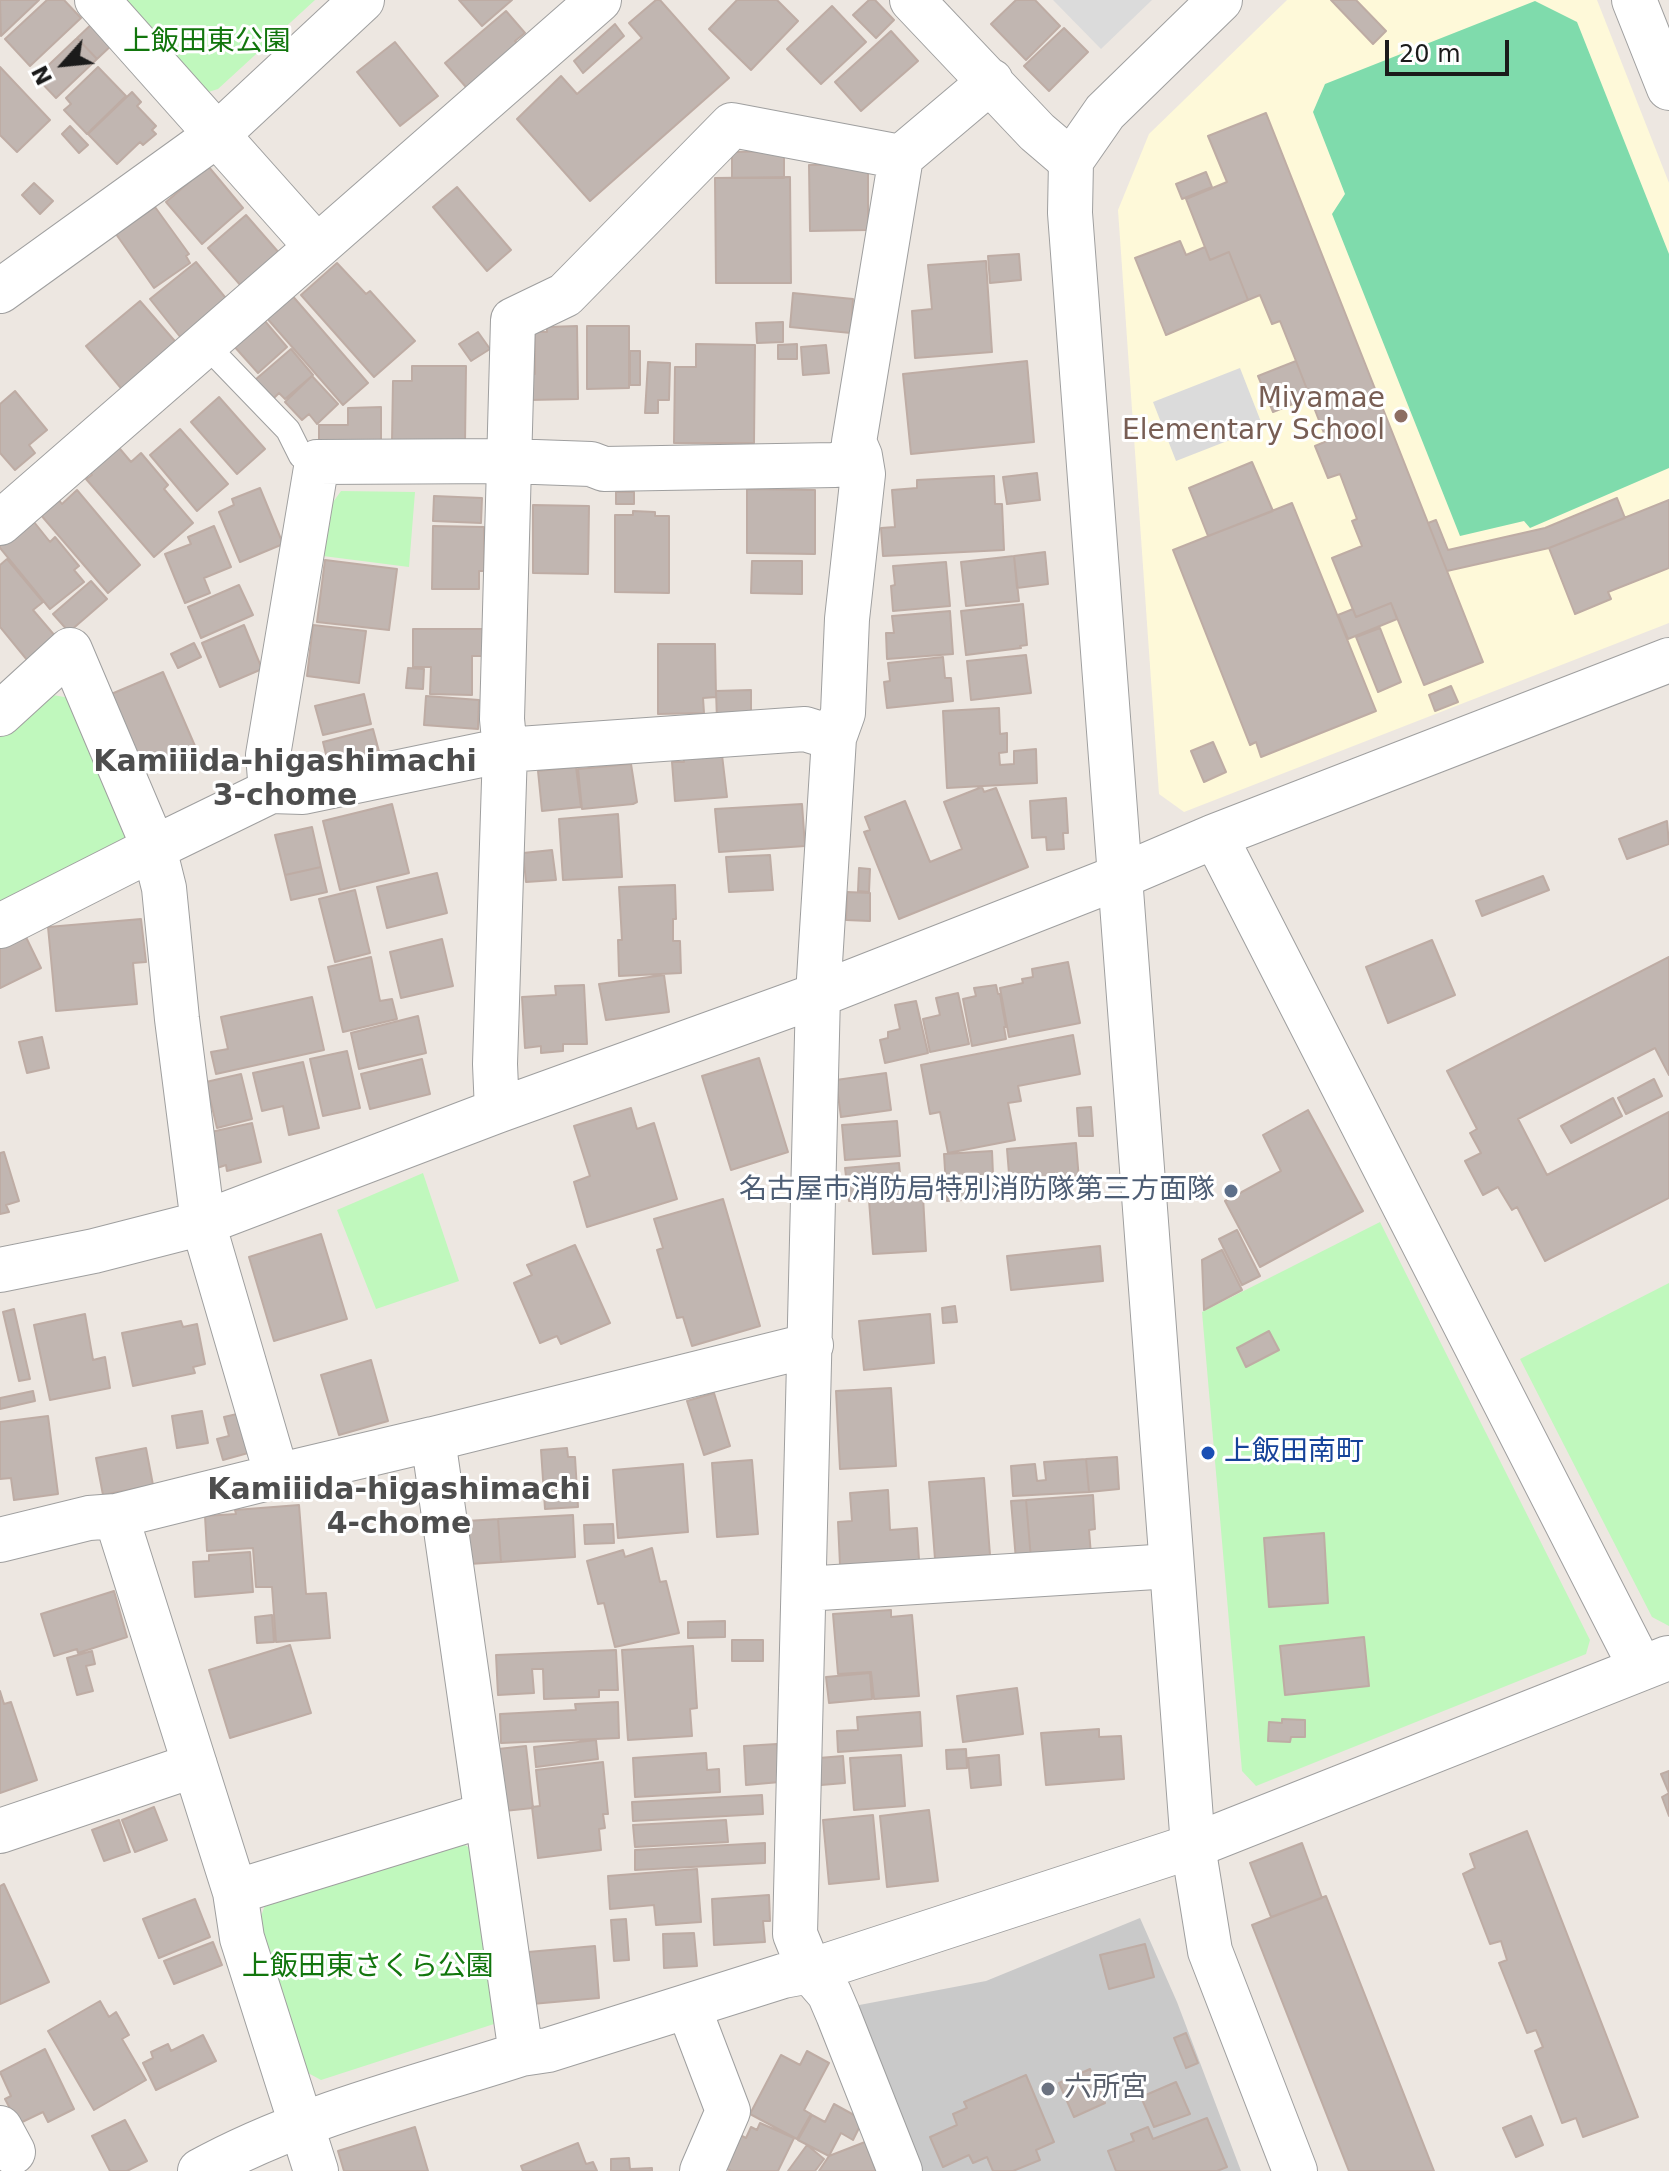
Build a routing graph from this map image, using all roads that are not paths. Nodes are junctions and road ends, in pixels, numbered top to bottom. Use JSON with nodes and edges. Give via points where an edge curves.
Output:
{"nodes":[{"id":1,"x":97,"y":0,"type":"edge"},
{"id":2,"x":362,"y":0,"type":"edge"},
{"id":3,"x":599,"y":0,"type":"edge"},
{"id":4,"x":912,"y":0,"type":"edge"},
{"id":5,"x":1220,"y":0,"type":"edge"},
{"id":6,"x":1634,"y":0,"type":"edge"},
{"id":7,"x":991,"y":81,"type":"junction"},
{"id":8,"x":1669,"y":88,"type":"edge"},
{"id":9,"x":218,"y":134,"type":"junction"},
{"id":10,"x":901,"y":157,"type":"junction"},
{"id":11,"x":1071,"y":161,"type":"junction"},
{"id":12,"x":317,"y":247,"type":"junction"},
{"id":13,"x":0,"y":291,"type":"edge"},
{"id":14,"x":206,"y":345,"type":"junction"},
{"id":15,"x":860,"y":456,"type":"junction"},
{"id":16,"x":508,"y":461,"type":"junction"},
{"id":17,"x":317,"y":462,"type":"junction"},
{"id":18,"x":0,"y":523,"type":"edge"},
{"id":19,"x":1669,"y":660,"type":"edge"},
{"id":20,"x":0,"y":714,"type":"edge"},
{"id":21,"x":834,"y":738,"type":"junction"},
{"id":22,"x":505,"y":750,"type":"junction"},
{"id":23,"x":271,"y":791,"type":"junction"},
{"id":24,"x":1215,"y":836,"type":"junction"},
{"id":25,"x":154,"y":848,"type":"junction"},
{"id":26,"x":1119,"y":877,"type":"junction"},
{"id":27,"x":0,"y":926,"type":"edge"},
{"id":28,"x":818,"y":995,"type":"junction"},
{"id":29,"x":497,"y":1111,"type":"junction"},
{"id":30,"x":203,"y":1223,"type":"junction"},
{"id":31,"x":0,"y":1270,"type":"edge"},
{"id":32,"x":811,"y":1345,"type":"junction"},
{"id":33,"x":433,"y":1439,"type":"junction"},
{"id":34,"x":277,"y":1476,"type":"junction"},
{"id":35,"x":116,"y":1516,"type":"junction"},
{"id":36,"x":0,"y":1540,"type":"edge"},
{"id":37,"x":1171,"y":1566,"type":"junction"},
{"id":38,"x":804,"y":1589,"type":"junction"},
{"id":39,"x":1655,"y":1663,"type":"edge"},
{"id":40,"x":195,"y":1765,"type":"junction"},
{"id":41,"x":485,"y":1815,"type":"junction"},
{"id":42,"x":0,"y":1831,"type":"edge"},
{"id":43,"x":1193,"y":1846,"type":"junction"},
{"id":44,"x":235,"y":1892,"type":"junction"},
{"id":45,"x":810,"y":1971,"type":"junction"},
{"id":46,"x":688,"y":2006,"type":"junction"},
{"id":47,"x":521,"y":2054,"type":"junction"},
{"id":48,"x":302,"y":2124,"type":"junction"},
{"id":49,"x":200,"y":2171,"type":"edge"},
{"id":50,"x":316,"y":2171,"type":"edge"},
{"id":51,"x":702,"y":2171,"type":"edge"},
{"id":52,"x":900,"y":2171,"type":"edge"},
{"id":53,"x":1295,"y":2171,"type":"edge"}],
"edges":[{"from":1,"to":9,"type":"street"},
{"from":2,"to":9,"type":"street"},
{"from":3,"to":12,"type":"street"},
{"from":4,"to":7,"type":"street"},
{"from":5,"to":11,"type":"street","via":[[1105,112]]},
{"from":6,"to":8,"type":"street"},
{"from":7,"to":10,"type":"street"},
{"from":7,"to":11,"type":"street"},
{"from":9,"to":12,"type":"street"},
{"from":9,"to":13,"type":"street"},
{"from":10,"to":15,"type":"street","via":[[854,442]]},
{"from":10,"to":16,"type":"street","via":[[732,125],[565,295],[513,320]]},
{"from":11,"to":26,"type":"street","via":[[1071,228]]},
{"from":12,"to":14,"type":"street"},
{"from":14,"to":17,"type":"lane","via":[[288,430],[301,456]]},
{"from":14,"to":18,"type":"street"},
{"from":15,"to":16,"type":"street","via":[[835,465],[604,469]]},
{"from":15,"to":21,"type":"street","via":[[863,474],[843,713]]},
{"from":16,"to":17,"type":"street"},
{"from":16,"to":22,"type":"street"},
{"from":17,"to":23,"type":"street","via":[[268,755]]},
{"from":19,"to":24,"type":"street"},
{"from":20,"to":25,"type":"street","via":[[70,650]]},
{"from":21,"to":22,"type":"street","via":[[805,729]]},
{"from":21,"to":28,"type":"street"},
{"from":22,"to":23,"type":"street","via":[[303,792]]},
{"from":22,"to":29,"type":"street"},
{"from":23,"to":25,"type":"street"},
{"from":24,"to":26,"type":"street"},
{"from":24,"to":39,"type":"street"},
{"from":25,"to":27,"type":"street"},
{"from":25,"to":30,"type":"street","via":[[164,888]]},
{"from":26,"to":28,"type":"street"},
{"from":26,"to":37,"type":"street"},
{"from":28,"to":29,"type":"street"},
{"from":28,"to":32,"type":"street"},
{"from":29,"to":30,"type":"street"},
{"from":30,"to":31,"type":"street"},
{"from":30,"to":34,"type":"street"},
{"from":32,"to":33,"type":"street"},
{"from":32,"to":38,"type":"street"},
{"from":33,"to":34,"type":"street"},
{"from":33,"to":41,"type":"street"},
{"from":34,"to":35,"type":"street"},
{"from":35,"to":36,"type":"street"},
{"from":35,"to":40,"type":"street"},
{"from":37,"to":38,"type":"street"},
{"from":37,"to":43,"type":"street"},
{"from":38,"to":45,"type":"street","via":[[795,1934]]},
{"from":39,"to":43,"type":"street"},
{"from":40,"to":42,"type":"street"},
{"from":40,"to":44,"type":"street"},
{"from":41,"to":44,"type":"street"},
{"from":41,"to":47,"type":"street"},
{"from":43,"to":45,"type":"street"},
{"from":43,"to":53,"type":"street","via":[[1210,1951]]},
{"from":44,"to":48,"type":"street","via":[[242,1938]]},
{"from":45,"to":46,"type":"street"},
{"from":45,"to":52,"type":"street","via":[[829,1993]]},
{"from":46,"to":47,"type":"street"},
{"from":46,"to":51,"type":"street","via":[[728,2111]]},
{"from":47,"to":48,"type":"street"},
{"from":48,"to":49,"type":"street"},
{"from":48,"to":50,"type":"street"}]}
